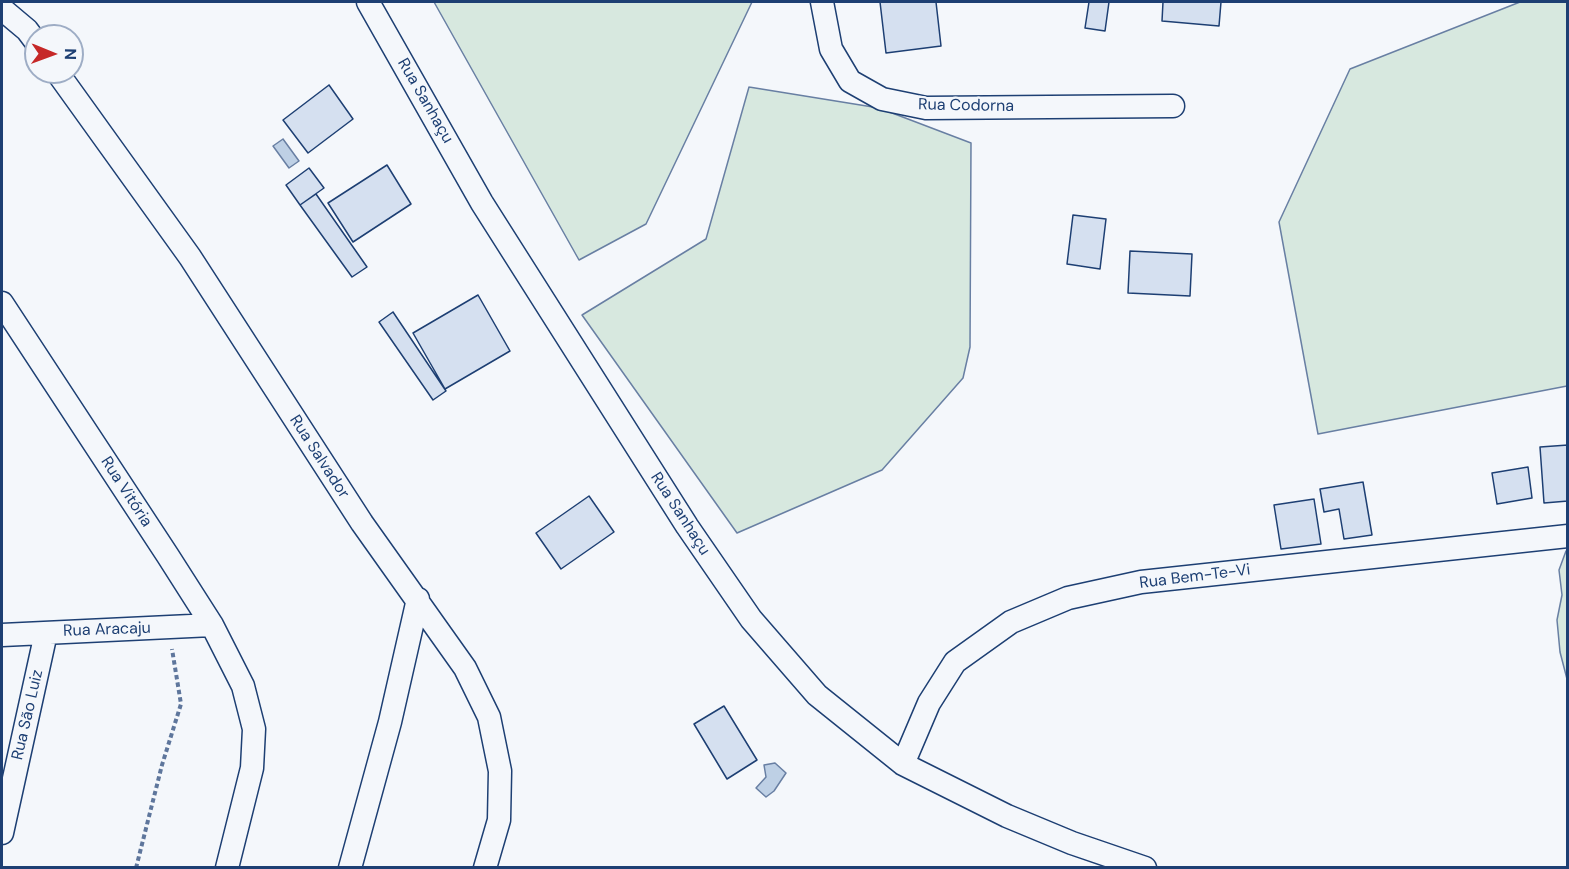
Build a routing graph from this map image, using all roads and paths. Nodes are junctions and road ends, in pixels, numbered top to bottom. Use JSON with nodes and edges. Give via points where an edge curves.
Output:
{"nodes":[{"id":1,"x":368,"y":2,"type":"edge"},
{"id":2,"x":822,"y":2,"type":"edge"},
{"id":3,"x":2,"y":9,"type":"edge"},
{"id":4,"x":24,"y":27,"type":"edge"},
{"id":5,"x":66,"y":84,"type":"edge"},
{"id":6,"x":1173,"y":106,"type":"dead end"},
{"id":7,"x":2,"y":303,"type":"edge"},
{"id":8,"x":1568,"y":536,"type":"edge"},
{"id":9,"x":418,"y":599,"type":"junction"},
{"id":10,"x":212,"y":625,"type":"junction"},
{"id":11,"x":168,"y":627,"type":"junction"},
{"id":12,"x":46,"y":633,"type":"junction"},
{"id":13,"x":2,"y":635,"type":"edge"},
{"id":14,"x":903,"y":764,"type":"junction"},
{"id":15,"x":2,"y":833,"type":"edge"},
{"id":16,"x":136,"y":867,"type":"edge"},
{"id":17,"x":227,"y":867,"type":"edge"},
{"id":18,"x":350,"y":867,"type":"edge"},
{"id":19,"x":484,"y":867,"type":"edge"},
{"id":20,"x":1144,"y":867,"type":"edge"}],
"edges":[{"from":1,"to":14,"type":"street","name":"Rua Sanhaçu","via":[[489,213],[687,526],[751,619],[817,695]]},
{"from":2,"to":6,"type":"street","name":"Rua Codorna","via":[[831,50],[850,81],[882,99],[926,108]]},
{"from":3,"to":4,"type":"street"},
{"from":5,"to":9,"type":"street","name":"Rua Salvador","via":[[190,257],[362,523]]},
{"from":7,"to":10,"type":"street","name":"Rua Vitória"},
{"from":8,"to":14,"type":"street","name":"Rua Bem-Te-Vi","via":[[1141,582],[1068,598],[1011,622],[955,662],[929,703]]},
{"from":9,"to":18,"type":"street","via":[[390,722]]},
{"from":9,"to":19,"type":"street","name":"Rua Salvador","via":[[465,668],[489,717],[500,771],[499,820]]},
{"from":10,"to":11,"type":"street","name":"Rua Aracaju"},
{"from":10,"to":17,"type":"street","name":"Rua Vitória","via":[[243,686],[254,729],[252,768]]},
{"from":11,"to":12,"type":"street","name":"Rua Aracaju"},
{"from":11,"to":16,"type":"path","via":[[181,705]]},
{"from":12,"to":13,"type":"street","name":"Rua Aracaju"},
{"from":12,"to":15,"type":"street","name":"Rua São Luiz"},
{"from":14,"to":20,"type":"street","name":"Rua Sanhaçu","via":[[1007,816]]}]}
